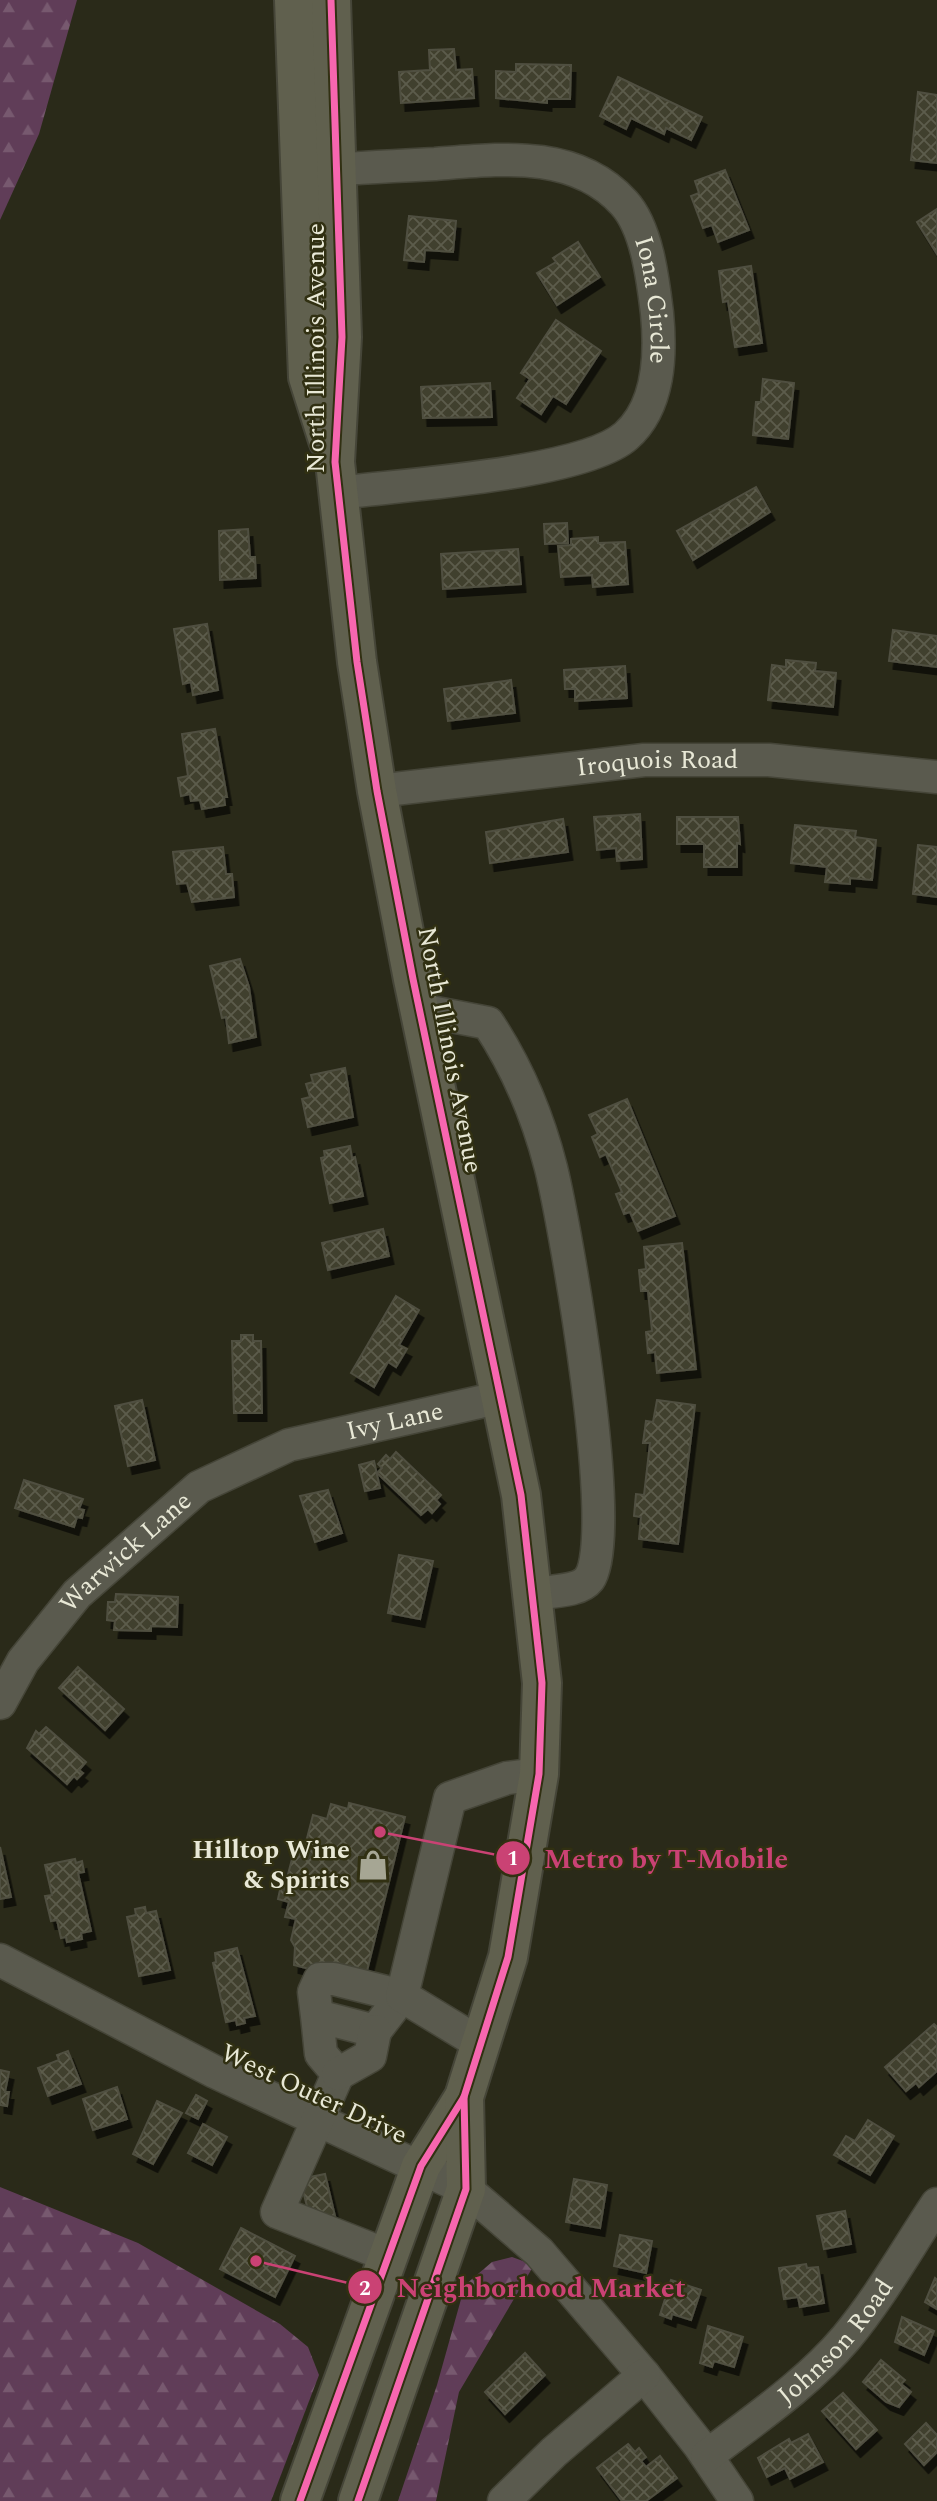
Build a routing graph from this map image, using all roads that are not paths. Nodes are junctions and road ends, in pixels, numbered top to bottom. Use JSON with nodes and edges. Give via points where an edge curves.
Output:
{"nodes":[{"id":1,"x":294,"y":0,"type":"edge"},
{"id":2,"x":331,"y":0,"type":"edge"},
{"id":3,"x":317,"y":170,"type":"junction"},
{"id":4,"x":337,"y":478,"type":"junction"},
{"id":5,"x":937,"y":777,"type":"edge"},
{"id":6,"x":377,"y":791,"type":"junction"},
{"id":7,"x":420,"y":1010,"type":"junction"},
{"id":8,"x":502,"y":1397,"type":"junction"},
{"id":9,"x":289,"y":1445,"type":"joint"},
{"id":10,"x":534,"y":1594,"type":"junction"},
{"id":11,"x":0,"y":1703,"type":"edge"},
{"id":12,"x":539,"y":1773,"type":"junction"},
{"id":13,"x":0,"y":1960,"type":"edge"},
{"id":14,"x":402,"y":1996,"type":"junction"},
{"id":15,"x":317,"y":2016,"type":"junction"},
{"id":16,"x":375,"y":2031,"type":"junction"},
{"id":17,"x":481,"y":2044,"type":"junction"},
{"id":18,"x":338,"y":2074,"type":"junction"},
{"id":19,"x":464,"y":2097,"type":"junction"},
{"id":20,"x":316,"y":2118,"type":"junction"},
{"id":21,"x":421,"y":2166,"type":"junction"},
{"id":22,"x":466,"y":2189,"type":"junction"},
{"id":23,"x":934,"y":2216,"type":"edge"},
{"id":24,"x":389,"y":2256,"type":"junction"},
{"id":25,"x":644,"y":2375,"type":"junction"},
{"id":26,"x":707,"y":2456,"type":"junction"},
{"id":27,"x":300,"y":2501,"type":"edge"},
{"id":28,"x":358,"y":2501,"type":"edge"},
{"id":29,"x":504,"y":2501,"type":"edge"},
{"id":30,"x":737,"y":2501,"type":"edge"}],
"edges":[{"from":1,"to":3,"type":"highway"},
{"from":2,"to":3,"type":"highway","name":"North Illinois Avenue"},
{"from":3,"to":4,"type":"highway","name":"North Illinois Avenue","via":[[342,337]]},
{"from":3,"to":4,"type":"street","name":"Iona Circle","via":[[508,158],[559,164],[603,183],[634,217],[652,271],[658,328],[658,366],[651,401],[625,437],[590,455],[554,466]]},
{"from":4,"to":6,"type":"highway","name":"North Illinois Avenue"},
{"from":5,"to":6,"type":"street","name":"Iroquois Road","via":[[769,760],[669,760]]},
{"from":6,"to":7,"type":"highway","name":"North Illinois Avenue"},
{"from":7,"to":8,"type":"highway","name":"North Illinois Avenue"},
{"from":7,"to":10,"type":"street","via":[[488,1023],[505,1049],[534,1115],[551,1170],[593,1411],[596,1556],[590,1577],[581,1586]]},
{"from":8,"to":9,"type":"street","name":"Ivy Lane"},
{"from":8,"to":10,"type":"highway","name":"North Illinois Avenue"},
{"from":9,"to":11,"type":"street","name":"Warwick Lane","via":[[200,1487],[113,1559],[55,1619],[23,1661]]},
{"from":10,"to":12,"type":"highway","name":"North Illinois Avenue","via":[[542,1683]]},
{"from":12,"to":14,"type":"street","via":[[507,1778],[450,1798]]},
{"from":12,"to":17,"type":"highway","name":"North Illinois Avenue","via":[[508,1957]]},
{"from":13,"to":20,"type":"street","name":"West Outer Drive","via":[[215,2072]]},
{"from":14,"to":15,"type":"street","via":[[320,1979],[314,1992]]},
{"from":14,"to":16,"type":"street"},
{"from":14,"to":17,"type":"street"},
{"from":15,"to":16,"type":"street"},
{"from":15,"to":18,"type":"street","via":[[321,2054]]},
{"from":16,"to":18,"type":"street","via":[[370,2056]]},
{"from":17,"to":19,"type":"highway","name":"North Illinois Avenue"},
{"from":18,"to":20,"type":"street"},
{"from":19,"to":21,"type":"highway"},
{"from":19,"to":22,"type":"highway"},
{"from":20,"to":21,"type":"street","name":"West Outer Drive"},
{"from":20,"to":24,"type":"street","via":[[277,2212]]},
{"from":21,"to":22,"type":"street","name":"West Outer Drive"},
{"from":21,"to":24,"type":"highway"},
{"from":22,"to":25,"type":"street","name":"West Outer Drive","via":[[539,2252]]},
{"from":22,"to":28,"type":"highway"},
{"from":23,"to":26,"type":"street","name":"Johnson Road","via":[[846,2339],[795,2389]]},
{"from":24,"to":27,"type":"highway"},
{"from":25,"to":26,"type":"street","name":"West Outer Drive"},
{"from":25,"to":29,"type":"street"},
{"from":26,"to":30,"type":"street","name":"West Outer Drive"}]}
